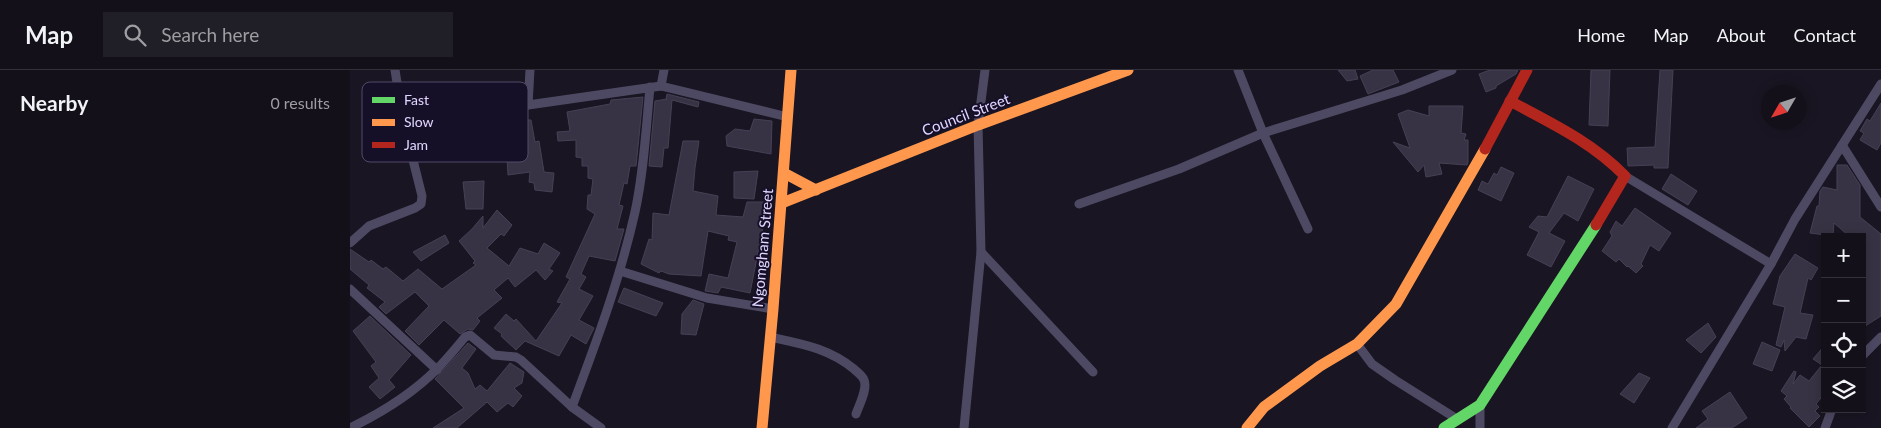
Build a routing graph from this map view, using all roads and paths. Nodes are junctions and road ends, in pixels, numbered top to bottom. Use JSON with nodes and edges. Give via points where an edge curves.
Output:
{"nodes":[{"id":1,"x":530,"y":70,"type":"edge"},
{"id":2,"x":664,"y":70,"type":"edge"},
{"id":3,"x":791,"y":70,"type":"edge"},
{"id":4,"x":985,"y":70,"type":"edge"},
{"id":5,"x":1128,"y":70,"type":"edge"},
{"id":6,"x":1238,"y":70,"type":"edge"},
{"id":7,"x":1452,"y":70,"type":"edge"},
{"id":8,"x":1527,"y":70,"type":"edge"},
{"id":9,"x":1103,"y":75,"type":"edge"},
{"id":10,"x":1881,"y":84,"type":"edge"},
{"id":11,"x":661,"y":86,"type":"junction"},
{"id":12,"x":650,"y":87,"type":"junction"},
{"id":13,"x":1510,"y":102,"type":"junction"},
{"id":14,"x":528,"y":105,"type":"joint"},
{"id":15,"x":788,"y":117,"type":"junction"},
{"id":16,"x":978,"y":124,"type":"junction"},
{"id":17,"x":1263,"y":134,"type":"junction"},
{"id":18,"x":1842,"y":145,"type":"junction"},
{"id":19,"x":414,"y":162,"type":"edge"},
{"id":20,"x":784,"y":174,"type":"junction"},
{"id":21,"x":1625,"y":176,"type":"junction"},
{"id":22,"x":816,"y":190,"type":"junction"},
{"id":23,"x":782,"y":203,"type":"junction"},
{"id":24,"x":1079,"y":204,"type":"dead end"},
{"id":25,"x":1881,"y":207,"type":"edge"},
{"id":26,"x":1308,"y":228,"type":"dead end"},
{"id":27,"x":350,"y":243,"type":"edge"},
{"id":28,"x":980,"y":252,"type":"junction"},
{"id":29,"x":1771,"y":264,"type":"junction"},
{"id":30,"x":620,"y":271,"type":"junction"},
{"id":31,"x":350,"y":289,"type":"edge"},
{"id":32,"x":773,"y":309,"type":"junction"},
{"id":33,"x":770,"y":337,"type":"junction"},
{"id":34,"x":1881,"y":337,"type":"edge"},
{"id":35,"x":1357,"y":344,"type":"junction"},
{"id":36,"x":1866,"y":352,"type":"edge"},
{"id":37,"x":437,"y":370,"type":"junction"},
{"id":38,"x":1093,"y":372,"type":"dead end"},
{"id":39,"x":1480,"y":405,"type":"junction"},
{"id":40,"x":572,"y":407,"type":"junction"},
{"id":41,"x":1831,"y":413,"type":"edge"},
{"id":42,"x":856,"y":414,"type":"dead end"},
{"id":43,"x":1457,"y":418,"type":"junction"},
{"id":44,"x":350,"y":428,"type":"edge"},
{"id":45,"x":601,"y":428,"type":"edge"},
{"id":46,"x":762,"y":428,"type":"edge"},
{"id":47,"x":964,"y":428,"type":"edge"},
{"id":48,"x":1247,"y":428,"type":"edge"},
{"id":49,"x":1444,"y":428,"type":"edge"},
{"id":50,"x":1480,"y":428,"type":"edge"},
{"id":51,"x":1672,"y":428,"type":"edge"},
{"id":52,"x":1825,"y":428,"type":"edge"}],
"edges":[{"from":1,"to":14,"type":"street"},
{"from":2,"to":11,"type":"street"},
{"from":3,"to":15,"type":"street","name":"Ngomgham Street"},
{"from":4,"to":16,"type":"street"},
{"from":5,"to":9,"type":"street","name":"Council Street"},
{"from":6,"to":17,"type":"street"},
{"from":7,"to":17,"type":"street","via":[[1402,90]]},
{"from":8,"to":13,"type":"street"},
{"from":9,"to":16,"type":"street","name":"Council Street"},
{"from":10,"to":18,"type":"street"},
{"from":11,"to":12,"type":"street"},
{"from":11,"to":15,"type":"street"},
{"from":12,"to":14,"type":"street"},
{"from":12,"to":30,"type":"street","via":[[641,175]]},
{"from":13,"to":21,"type":"street","via":[[1588,143]]},
{"from":13,"to":35,"type":"street","via":[[1396,304]]},
{"from":15,"to":20,"type":"street","name":"Ngomgham Street"},
{"from":16,"to":22,"type":"street","name":"Council Street"},
{"from":16,"to":28,"type":"street"},
{"from":17,"to":24,"type":"street","via":[[1179,169]]},
{"from":17,"to":26,"type":"street"},
{"from":18,"to":25,"type":"street"},
{"from":18,"to":29,"type":"street"},
{"from":19,"to":27,"type":"street","via":[[421,204],[369,226]]},
{"from":20,"to":22,"type":"street"},
{"from":20,"to":23,"type":"street","name":"Ngomgham Street"},
{"from":21,"to":29,"type":"street"},
{"from":21,"to":39,"type":"street"},
{"from":22,"to":23,"type":"street","name":"Council Street"},
{"from":23,"to":32,"type":"street","name":"Ngomgham Street"},
{"from":28,"to":38,"type":"street"},
{"from":28,"to":47,"type":"street"},
{"from":29,"to":51,"type":"street"},
{"from":30,"to":32,"type":"street","via":[[707,298]]},
{"from":30,"to":40,"type":"street"},
{"from":31,"to":37,"type":"street"},
{"from":32,"to":33,"type":"street","name":"Ngomgham Street"},
{"from":33,"to":42,"type":"street","via":[[818,348],[840,357],[859,374],[865,381],[865,388]]},
{"from":33,"to":46,"type":"street","name":"Ngomgham Street"},
{"from":34,"to":36,"type":"street"},
{"from":35,"to":43,"type":"street","via":[[1372,364]]},
{"from":35,"to":48,"type":"street","via":[[1320,366],[1264,407]]},
{"from":37,"to":40,"type":"street","via":[[470,335],[494,355],[521,360]]},
{"from":37,"to":44,"type":"street","via":[[395,403]]},
{"from":39,"to":43,"type":"street"},
{"from":39,"to":50,"type":"street"},
{"from":40,"to":45,"type":"street"},
{"from":41,"to":52,"type":"street"},
{"from":43,"to":49,"type":"street"}]}
